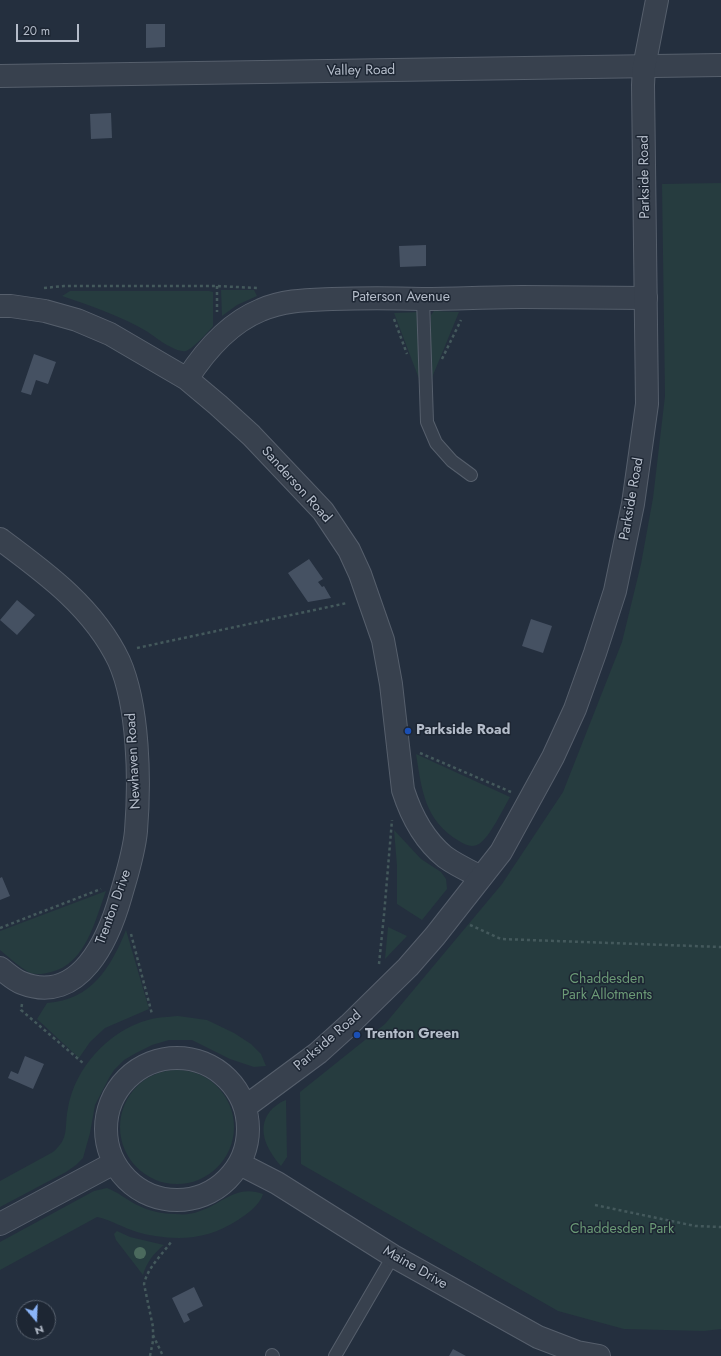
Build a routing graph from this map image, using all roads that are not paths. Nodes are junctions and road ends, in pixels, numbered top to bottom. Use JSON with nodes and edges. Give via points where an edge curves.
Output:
{"nodes":[{"id":1,"x":657,"y":0,"type":"edge"},
{"id":2,"x":721,"y":65,"type":"edge"},
{"id":3,"x":644,"y":66,"type":"junction"},
{"id":4,"x":0,"y":76,"type":"edge"},
{"id":5,"x":646,"y":298,"type":"junction"},
{"id":6,"x":423,"y":299,"type":"junction"},
{"id":7,"x":0,"y":306,"type":"edge"},
{"id":8,"x":187,"y":379,"type":"junction"},
{"id":9,"x":471,"y":475,"type":"dead end"},
{"id":10,"x":0,"y":540,"type":"edge"},
{"id":11,"x":135,"y":843,"type":"joint"},
{"id":12,"x":481,"y":877,"type":"junction"},
{"id":13,"x":0,"y":968,"type":"edge"},
{"id":14,"x":245,"y":1107,"type":"junction"},
{"id":15,"x":114,"y":1163,"type":"junction"},
{"id":16,"x":240,"y":1164,"type":"junction"},
{"id":17,"x":0,"y":1224,"type":"edge"},
{"id":18,"x":393,"y":1256,"type":"junction"},
{"id":19,"x":335,"y":1356,"type":"edge"},
{"id":20,"x":599,"y":1356,"type":"edge"}],
"edges":[{"from":1,"to":3,"type":"street","name":"Parkside Road"},
{"from":2,"to":3,"type":"street","name":"Valley Road"},
{"from":3,"to":4,"type":"street","name":"Valley Road"},
{"from":3,"to":5,"type":"street","name":"Parkside Road"},
{"from":5,"to":6,"type":"street","name":"Paterson Avenue"},
{"from":5,"to":12,"type":"street","name":"Parkside Road","via":[[647,404],[633,504],[615,591],[575,709],[553,757],[501,852]]},
{"from":6,"to":8,"type":"street","name":"Paterson Avenue","via":[[298,300],[259,310],[230,328],[198,362]]},
{"from":6,"to":9,"type":"lane","via":[[427,422],[436,443],[452,461]]},
{"from":7,"to":8,"type":"street","name":"Sanderson Road","via":[[45,311],[83,323],[110,334]]},
{"from":8,"to":12,"type":"street","name":"Sanderson Road","via":[[251,435],[323,511],[349,550],[360,574],[384,646],[407,804],[430,842],[446,858]]},
{"from":10,"to":11,"type":"street","name":"Newhaven Road","via":[[66,590],[99,628],[115,653],[127,685],[135,728],[138,779]]},
{"from":11,"to":13,"type":"street","name":"Trenton Drive","via":[[119,902],[104,939],[86,968],[58,986],[41,987],[18,981]]},
{"from":12,"to":14,"type":"street","name":"Parkside Road","via":[[408,967],[349,1025],[318,1053]]},
{"from":14,"to":15,"type":"street","via":[[236,1087],[209,1065],[175,1057],[156,1060],[128,1076],[110,1102],[105,1129],[106,1142]]},
{"from":14,"to":16,"type":"street","via":[[248,1132]]},
{"from":15,"to":16,"type":"street","via":[[134,1187],[148,1195],[182,1200],[199,1197],[212,1191],[232,1175]]},
{"from":15,"to":17,"type":"street"},
{"from":16,"to":18,"type":"street","name":"Maine Drive","via":[[277,1183]]},
{"from":18,"to":19,"type":"lane"},
{"from":18,"to":20,"type":"street","name":"Maine Drive","via":[[538,1337],[577,1352]]}]}
